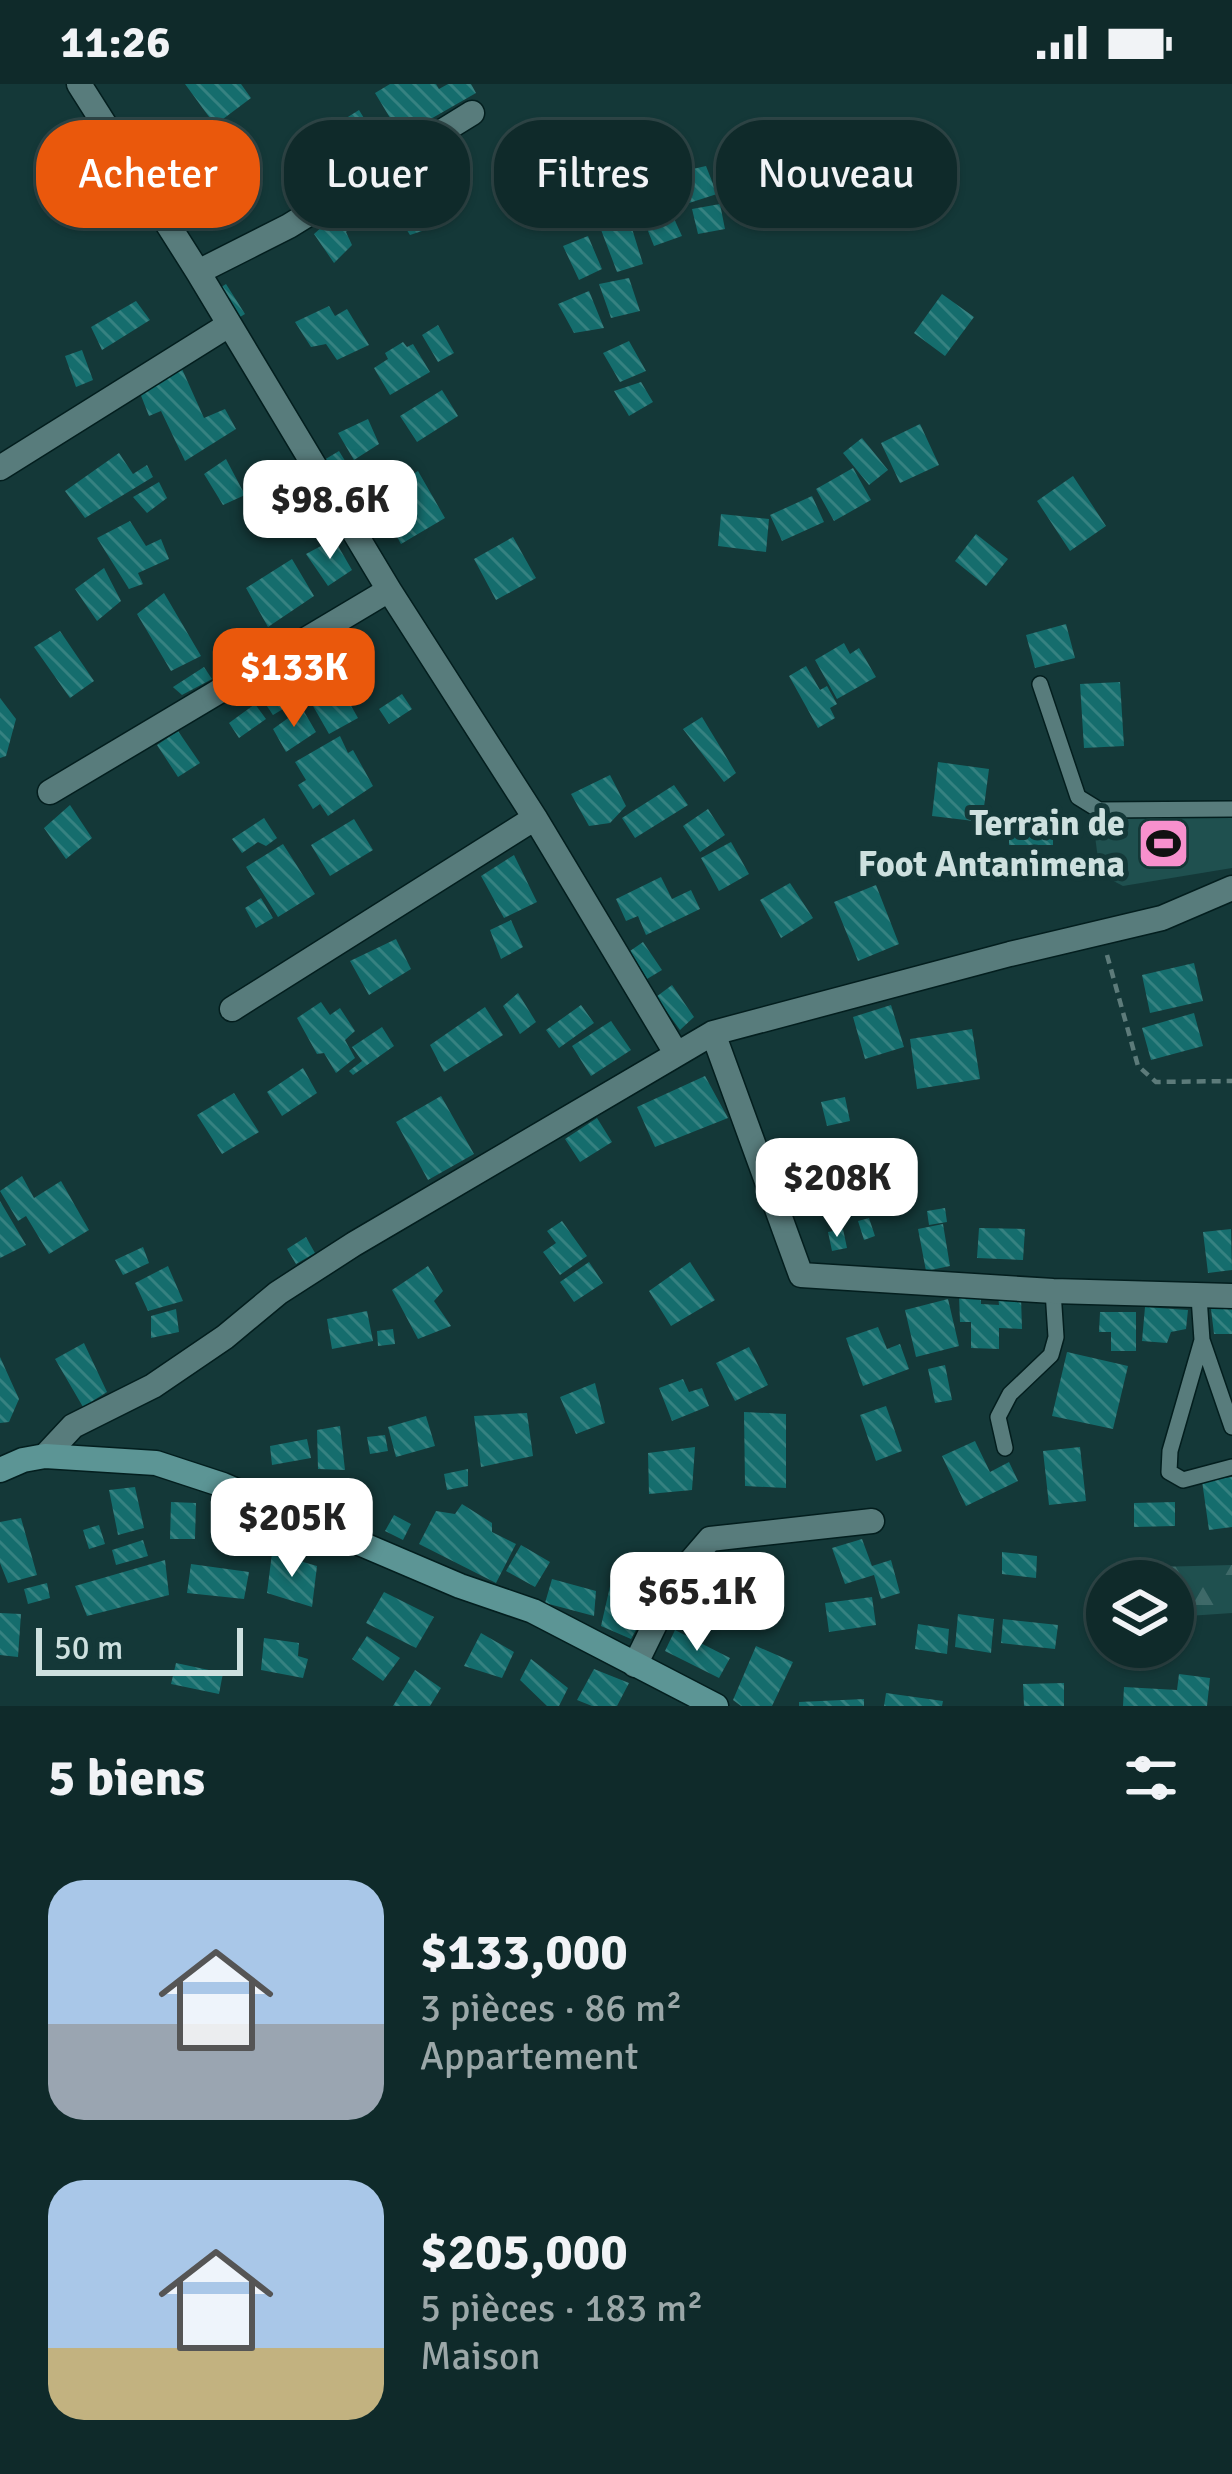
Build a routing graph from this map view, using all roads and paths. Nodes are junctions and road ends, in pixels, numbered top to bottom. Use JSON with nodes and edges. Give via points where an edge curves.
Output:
{"nodes":[{"id":1,"x":79,"y":84,"type":"edge"},
{"id":2,"x":472,"y":112,"type":"dead end"},
{"id":3,"x":198,"y":272,"type":"junction"},
{"id":4,"x":227,"y":326,"type":"junction"},
{"id":5,"x":0,"y":468,"type":"edge"},
{"id":6,"x":388,"y":590,"type":"junction"},
{"id":7,"x":1040,"y":684,"type":"dead end"},
{"id":8,"x":50,"y":792,"type":"dead end"},
{"id":9,"x":1232,"y":809,"type":"edge"},
{"id":10,"x":535,"y":818,"type":"junction"},
{"id":11,"x":1232,"y":888,"type":"edge"},
{"id":12,"x":1100,"y":933,"type":"junction"},
{"id":13,"x":232,"y":1009,"type":"dead end"},
{"id":14,"x":713,"y":1033,"type":"junction"},
{"id":15,"x":676,"y":1053,"type":"junction"},
{"id":16,"x":1232,"y":1081,"type":"edge"},
{"id":17,"x":1053,"y":1291,"type":"junction"},
{"id":18,"x":1232,"y":1296,"type":"edge"},
{"id":19,"x":1199,"y":1298,"type":"junction"},
{"id":20,"x":1202,"y":1340,"type":"junction"},
{"id":21,"x":1232,"y":1427,"type":"edge"},
{"id":22,"x":1005,"y":1448,"type":"dead end"},
{"id":23,"x":45,"y":1456,"type":"junction"},
{"id":24,"x":1232,"y":1467,"type":"edge"},
{"id":25,"x":0,"y":1471,"type":"edge"},
{"id":26,"x":872,"y":1521,"type":"dead end"},
{"id":27,"x":634,"y":1665,"type":"junction"},
{"id":28,"x":716,"y":1706,"type":"edge"}],
"edges":[{"from":1,"to":3,"type":"street"},
{"from":2,"to":3,"type":"street","via":[[289,226]]},
{"from":3,"to":4,"type":"street"},
{"from":4,"to":5,"type":"street"},
{"from":4,"to":6,"type":"street"},
{"from":6,"to":8,"type":"street"},
{"from":6,"to":10,"type":"street"},
{"from":7,"to":9,"type":"lane","via":[[1078,797],[1099,810]]},
{"from":10,"to":13,"type":"street"},
{"from":10,"to":15,"type":"street"},
{"from":11,"to":12,"type":"street"},
{"from":12,"to":14,"type":"street"},
{"from":12,"to":16,"type":"path","via":[[1138,1066],[1156,1082]]},
{"from":14,"to":15,"type":"street"},
{"from":14,"to":17,"type":"street","via":[[801,1275]]},
{"from":15,"to":23,"type":"street","via":[[354,1244],[153,1386],[73,1426]]},
{"from":17,"to":19,"type":"street"},
{"from":17,"to":22,"type":"lane","via":[[1051,1354],[998,1417]]},
{"from":18,"to":19,"type":"street"},
{"from":19,"to":20,"type":"lane"},
{"from":20,"to":21,"type":"lane"},
{"from":20,"to":24,"type":"lane","via":[[1169,1472],[1183,1480]]},
{"from":23,"to":25,"type":"street"},
{"from":23,"to":27,"type":"street","via":[[156,1463],[223,1485],[533,1611]]},
{"from":26,"to":27,"type":"street","via":[[710,1539],[679,1575]]},
{"from":27,"to":28,"type":"street"}]}
